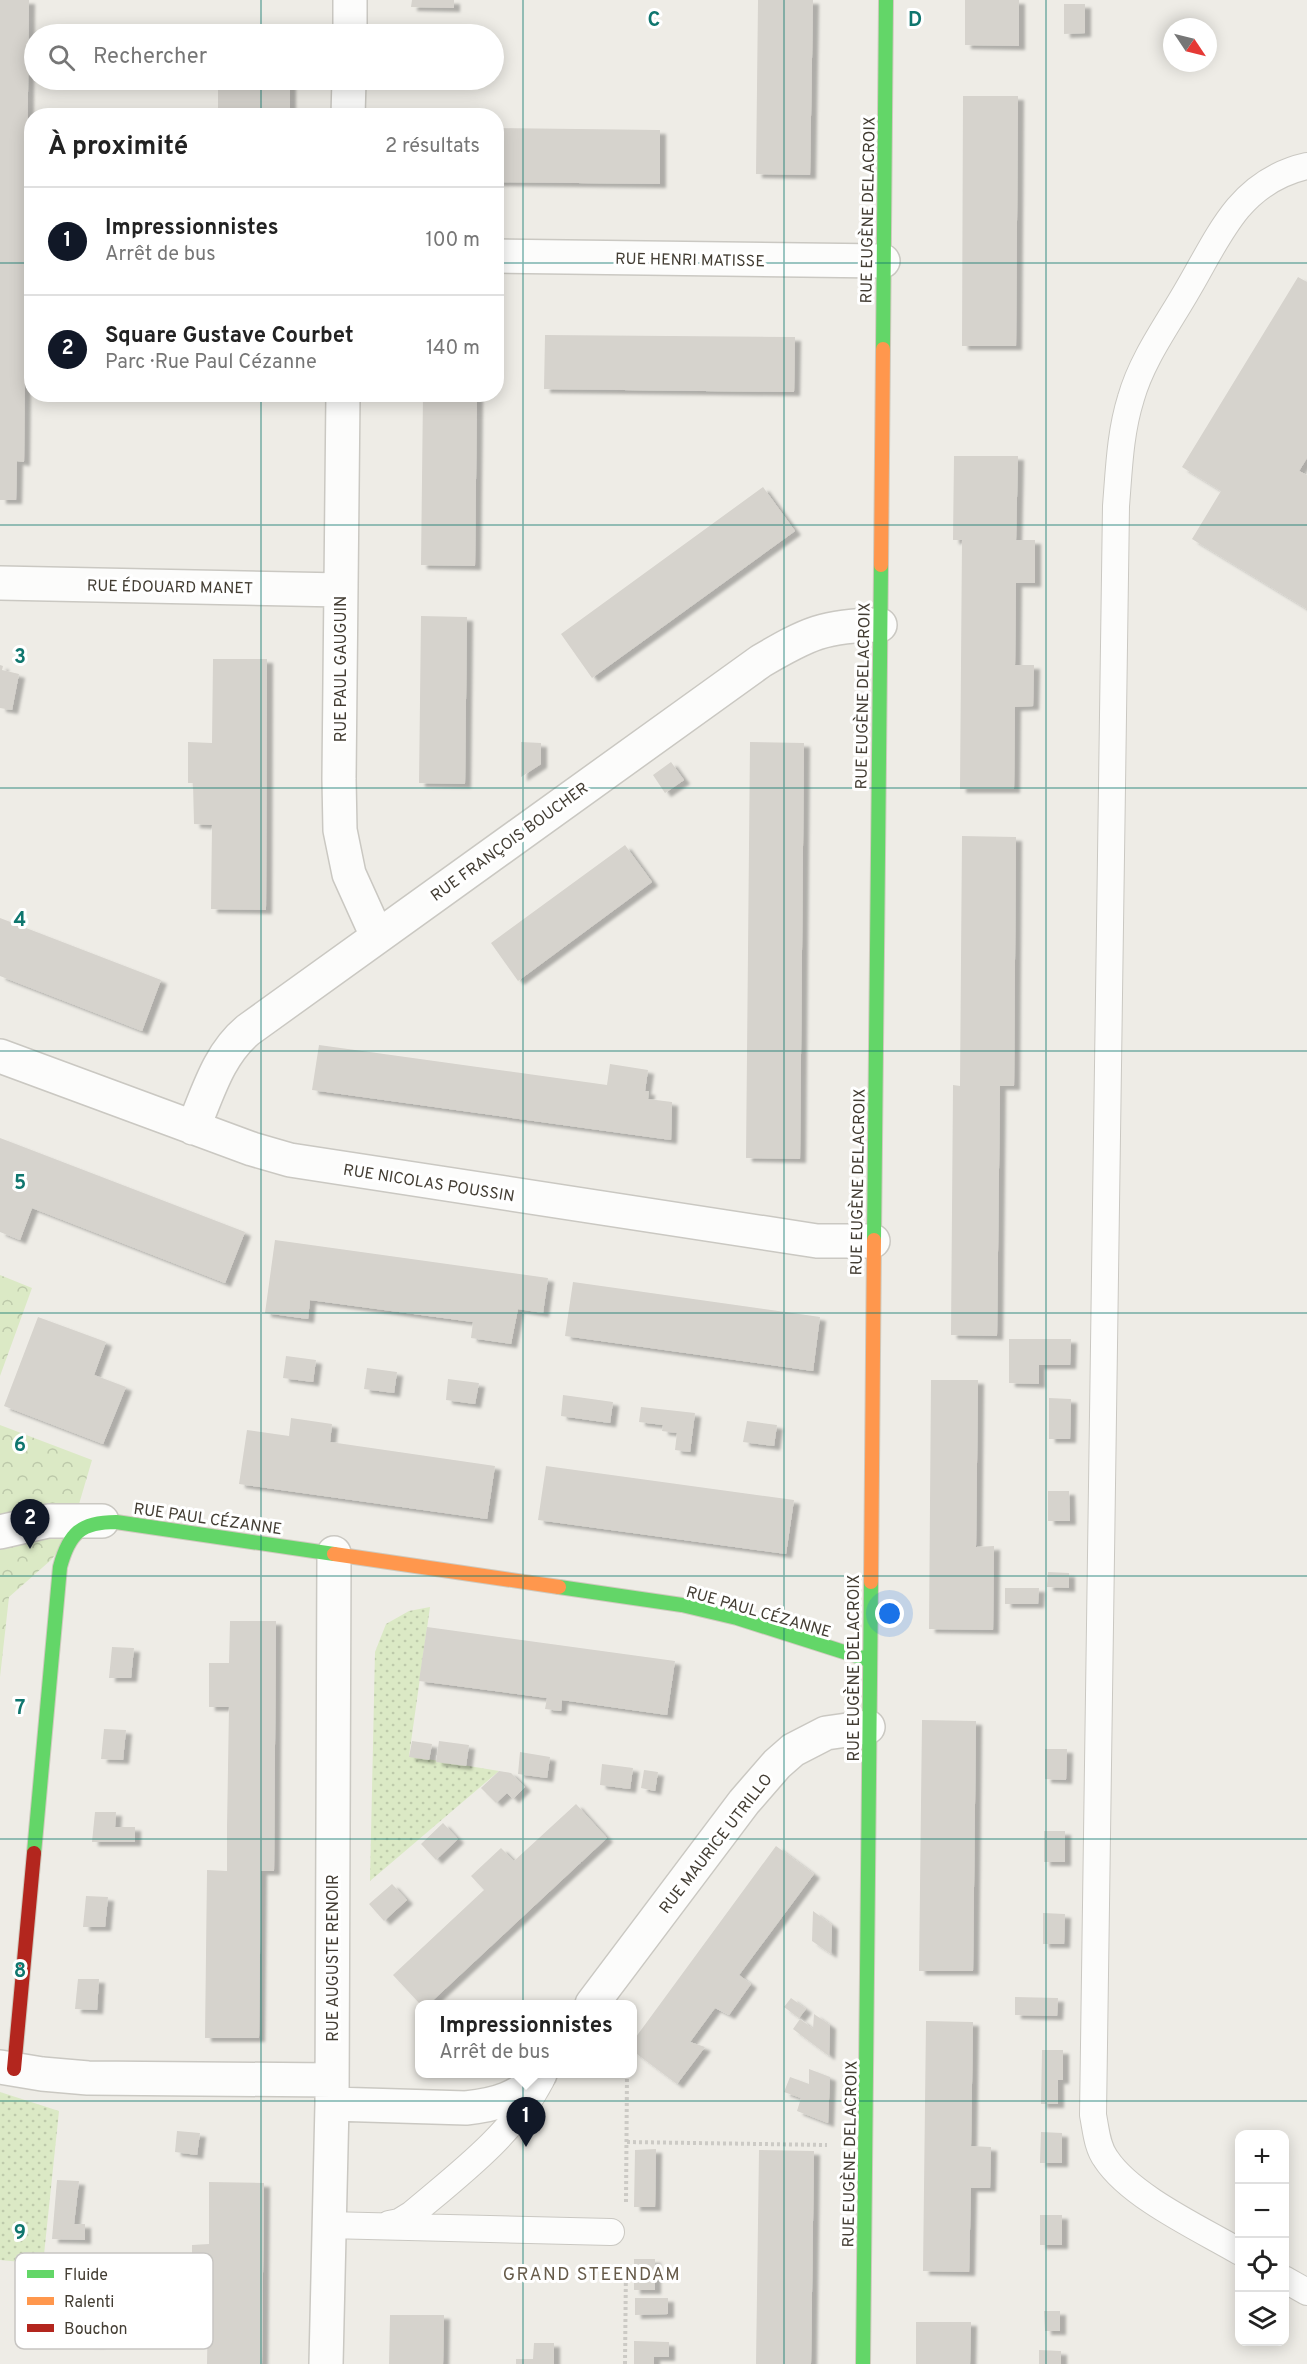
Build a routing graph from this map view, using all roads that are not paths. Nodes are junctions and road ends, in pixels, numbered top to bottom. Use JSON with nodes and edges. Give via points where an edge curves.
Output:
{"nodes":[{"id":1,"x":350,"y":0,"type":"edge"},
{"id":2,"x":886,"y":0,"type":"edge"},
{"id":3,"x":350,"y":24,"type":"edge"},
{"id":4,"x":349,"y":90,"type":"edge"},
{"id":5,"x":348,"y":108,"type":"edge"},
{"id":6,"x":1307,"y":166,"type":"edge"},
{"id":7,"x":504,"y":256,"type":"edge"},
{"id":8,"x":883,"y":261,"type":"junction"},
{"id":9,"x":343,"y":402,"type":"edge"},
{"id":10,"x":0,"y":583,"type":"edge"},
{"id":11,"x":341,"y":590,"type":"junction"},
{"id":12,"x":879,"y":625,"type":"junction"},
{"id":13,"x":377,"y":936,"type":"junction"},
{"id":14,"x":0,"y":1056,"type":"edge"},
{"id":15,"x":193,"y":1128,"type":"junction"},
{"id":16,"x":873,"y":1241,"type":"junction"},
{"id":17,"x":102,"y":1521,"type":"junction"},
{"id":18,"x":0,"y":1532,"type":"edge"},
{"id":19,"x":334,"y":1553,"type":"junction"},
{"id":20,"x":869,"y":1660,"type":"junction"},
{"id":21,"x":868,"y":1728,"type":"junction"},
{"id":22,"x":595,"y":2000,"type":"edge"},
{"id":23,"x":7,"y":2068,"type":"edge"},
{"id":24,"x":537,"y":2078,"type":"edge"},
{"id":25,"x":539,"y":2078,"type":"edge"},
{"id":26,"x":332,"y":2092,"type":"junction"},
{"id":27,"x":327,"y":2225,"type":"junction"},
{"id":28,"x":383,"y":2226,"type":"junction"},
{"id":29,"x":611,"y":2232,"type":"dead end"},
{"id":30,"x":1235,"y":2250,"type":"edge"},
{"id":31,"x":1289,"y":2281,"type":"edge"},
{"id":32,"x":1307,"y":2292,"type":"edge"},
{"id":33,"x":326,"y":2364,"type":"edge"},
{"id":34,"x":863,"y":2364,"type":"edge"}],
"edges":[{"from":1,"to":3,"type":"street"},
{"from":2,"to":8,"type":"street","name":"RUE EUGÈNE DELACROIX"},
{"from":4,"to":5,"type":"street"},
{"from":6,"to":30,"type":"lane","via":[[1276,177],[1238,208],[1141,370],[1123,426],[1116,506],[1093,2115],[1098,2144],[1106,2160],[1123,2178],[1148,2198]]},
{"from":7,"to":8,"type":"street","name":"RUE HENRI MATISSE"},
{"from":8,"to":12,"type":"street","name":"RUE EUGÈNE DELACROIX"},
{"from":9,"to":11,"type":"street","name":"RUE PAUL GAUGUIN"},
{"from":10,"to":11,"type":"street","name":"RUE ÉDOUARD MANET"},
{"from":11,"to":13,"type":"street","name":"RUE PAUL GAUGUIN","via":[[340,830],[349,874]]},
{"from":12,"to":13,"type":"street","name":"RUE FRANÇOIS BOUCHER","via":[[820,631],[801,637],[761,661]]},
{"from":12,"to":16,"type":"street","name":"RUE EUGÈNE DELACROIX"},
{"from":13,"to":15,"type":"street","name":"RUE FRANÇOIS BOUCHER","via":[[237,1039],[222,1060]]},
{"from":14,"to":15,"type":"street","name":"RUE NICOLAS POUSSIN"},
{"from":15,"to":16,"type":"street","name":"RUE NICOLAS POUSSIN","via":[[270,1155],[312,1164],[817,1241]]},
{"from":16,"to":20,"type":"street","name":"RUE EUGÈNE DELACROIX"},
{"from":17,"to":18,"type":"street","via":[[48,1521]]},
{"from":17,"to":19,"type":"street","name":"RUE PAUL CÉZANNE"},
{"from":17,"to":23,"type":"street","via":[[89,1524],[69,1538],[60,1567]]},
{"from":19,"to":20,"type":"street","name":"RUE PAUL CÉZANNE","via":[[682,1605],[737,1618]]},
{"from":19,"to":26,"type":"street","name":"RUE AUGUSTE RENOIR"},
{"from":20,"to":21,"type":"street","name":"RUE EUGÈNE DELACROIX"},
{"from":21,"to":22,"type":"street","name":"RUE MAURICE UTRILLO","via":[[826,1733],[793,1750],[777,1764],[749,1795]]},
{"from":21,"to":34,"type":"street","name":"RUE EUGÈNE DELACROIX"},
{"from":23,"to":26,"type":"street","via":[[88,2078]]},
{"from":24,"to":26,"type":"street","via":[[512,2097],[466,2108]]},
{"from":25,"to":28,"type":"lane","via":[[524,2107],[495,2140],[412,2214]]},
{"from":26,"to":27,"type":"street","name":"RUE AUGUSTE RENOIR"},
{"from":27,"to":28,"type":"lane"},
{"from":27,"to":33,"type":"street","name":"RUE AUGUSTE RENOIR"},
{"from":28,"to":29,"type":"lane"},
{"from":31,"to":32,"type":"lane"}]}
